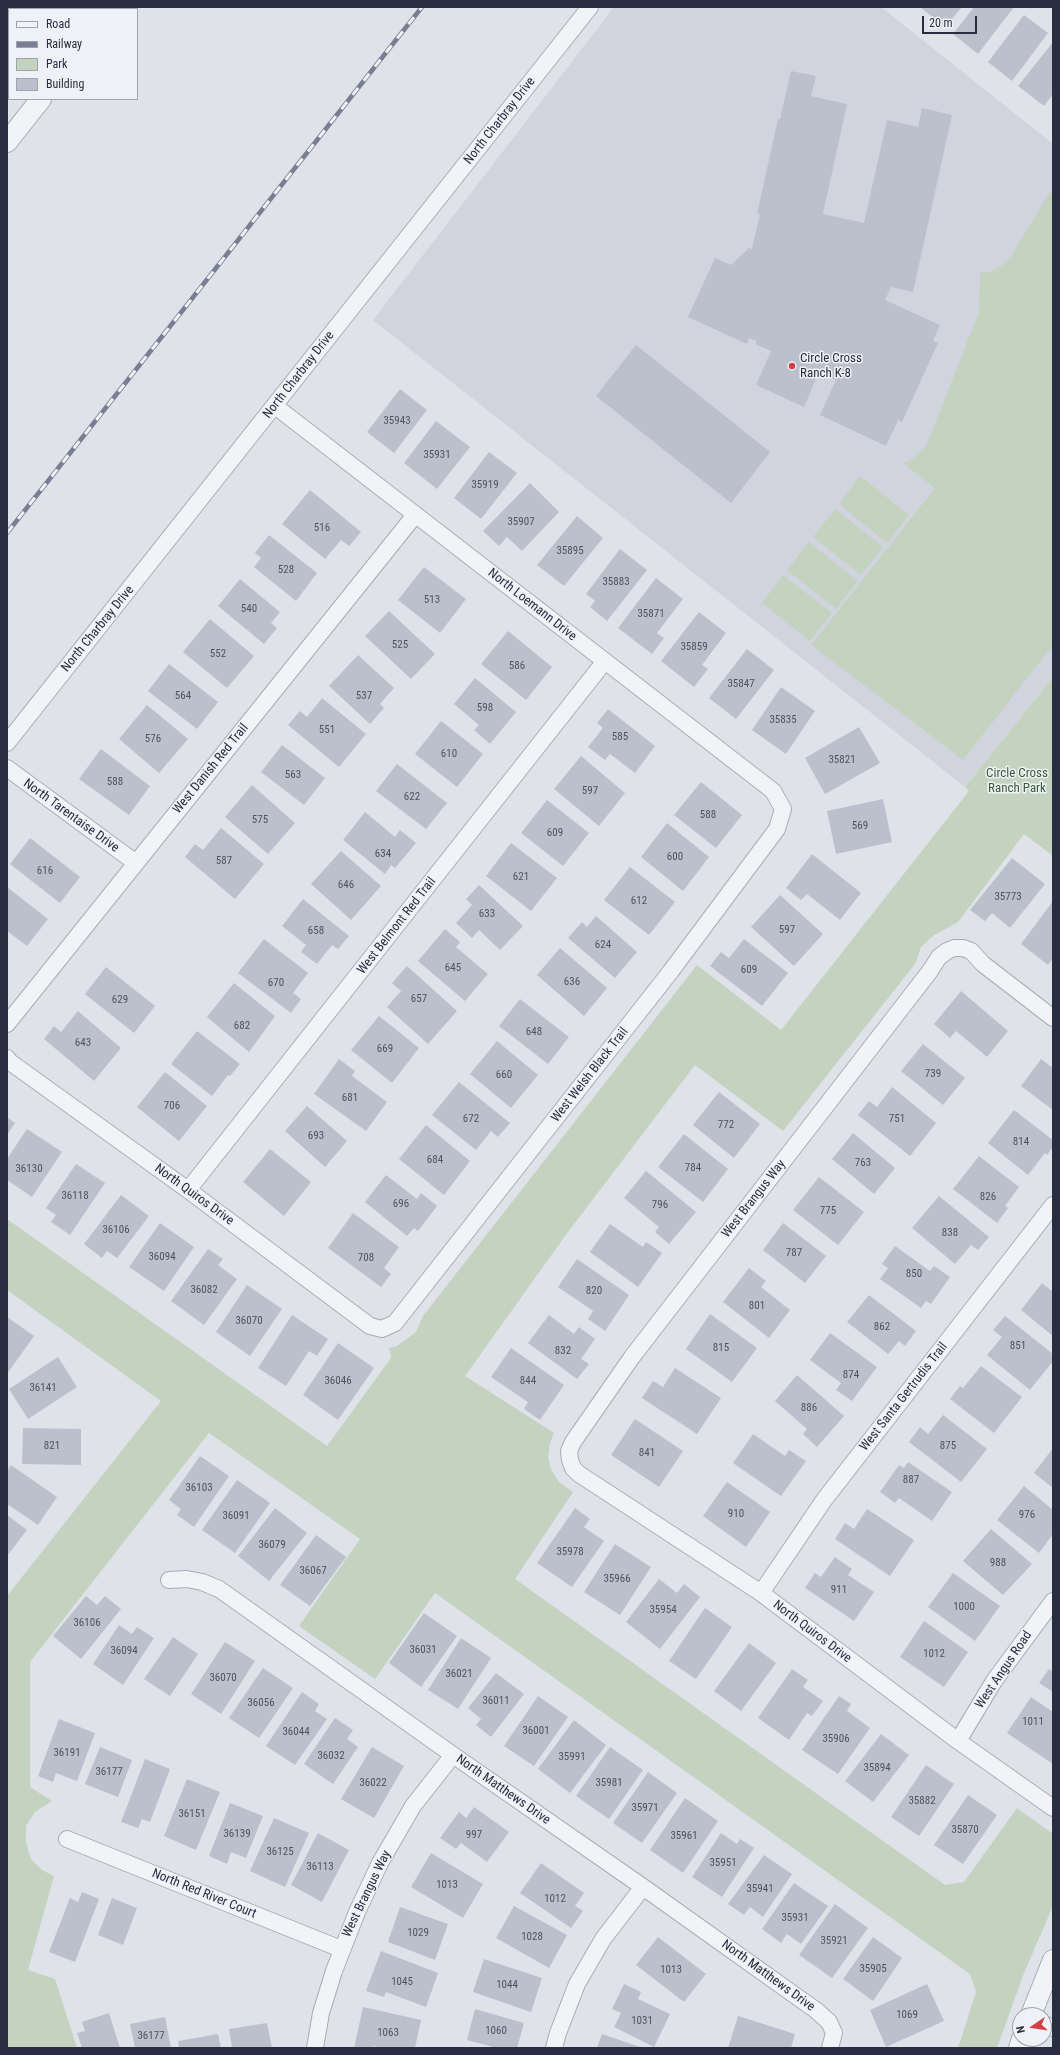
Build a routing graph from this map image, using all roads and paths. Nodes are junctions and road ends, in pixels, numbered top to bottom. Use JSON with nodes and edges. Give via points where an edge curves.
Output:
{"nodes":[{"id":1,"x":590,"y":7,"type":"edge"},
{"id":2,"x":40,"y":100,"type":"edge"},
{"id":3,"x":7,"y":142,"type":"edge"},
{"id":4,"x":275,"y":406,"type":"junction"},
{"id":5,"x":415,"y":515,"type":"junction"},
{"id":6,"x":605,"y":661,"type":"junction"},
{"id":7,"x":7,"y":743,"type":"edge"},
{"id":8,"x":7,"y":768,"type":"edge"},
{"id":9,"x":783,"y":809,"type":"joint"},
{"id":10,"x":136,"y":863,"type":"junction"},
{"id":11,"x":1053,"y":1018,"type":"edge"},
{"id":12,"x":7,"y":1024,"type":"edge"},
{"id":13,"x":7,"y":1058,"type":"edge"},
{"id":14,"x":188,"y":1190,"type":"junction"},
{"id":15,"x":1053,"y":1205,"type":"edge"},
{"id":16,"x":382,"y":1329,"type":"joint"},
{"id":17,"x":570,"y":1460,"type":"joint"},
{"id":18,"x":169,"y":1580,"type":"dead end"},
{"id":19,"x":761,"y":1593,"type":"junction"},
{"id":20,"x":1053,"y":1601,"type":"edge"},
{"id":21,"x":958,"y":1740,"type":"junction"},
{"id":22,"x":453,"y":1755,"type":"junction"},
{"id":23,"x":1053,"y":1808,"type":"edge"},
{"id":24,"x":67,"y":1839,"type":"dead end"},
{"id":25,"x":643,"y":1887,"type":"junction"},
{"id":26,"x":341,"y":1949,"type":"junction"},
{"id":27,"x":1053,"y":1960,"type":"edge"},
{"id":28,"x":1034,"y":2007,"type":"edge"},
{"id":29,"x":315,"y":2048,"type":"edge"},
{"id":30,"x":554,"y":2048,"type":"edge"},
{"id":31,"x":830,"y":2048,"type":"edge"}],
"edges":[{"from":1,"to":4,"type":"street","name":"North Charbray Drive"},
{"from":2,"to":3,"type":"street"},
{"from":4,"to":5,"type":"street","name":"North Loemann Drive"},
{"from":4,"to":7,"type":"street","name":"North Charbray Drive"},
{"from":5,"to":6,"type":"street","name":"North Loemann Drive"},
{"from":5,"to":10,"type":"street","name":"West Danish Red Trail"},
{"from":6,"to":9,"type":"street","name":"North Loemann Drive","via":[[773,791]]},
{"from":6,"to":14,"type":"street","name":"West Belmont Red Trail"},
{"from":8,"to":10,"type":"street","name":"North Tarentaise Drive"},
{"from":9,"to":16,"type":"street","name":"West Welsh Black Trail","via":[[777,829],[671,971],[395,1323]]},
{"from":10,"to":12,"type":"street","name":"West Danish Red Trail"},
{"from":11,"to":17,"type":"street","name":"West Brangus Way","via":[[983,964],[971,951],[963,948],[946,950],[632,1357],[573,1442],[569,1451]]},
{"from":13,"to":14,"type":"street","name":"North Quiros Drive"},
{"from":14,"to":16,"type":"street","name":"North Quiros Drive","via":[[370,1326]]},
{"from":15,"to":19,"type":"street","name":"West Santa Gertrudis Trail","via":[[824,1500]]},
{"from":17,"to":19,"type":"street","name":"North Quiros Drive","via":[[579,1474]]},
{"from":18,"to":22,"type":"street","name":"North Matthews Drive","via":[[187,1579],[219,1589]]},
{"from":19,"to":21,"type":"street","name":"North Quiros Drive"},
{"from":20,"to":21,"type":"street","name":"West Angus Road","via":[[994,1681]]},
{"from":21,"to":23,"type":"street","name":"North Quiros Drive"},
{"from":22,"to":25,"type":"street","name":"North Matthews Drive"},
{"from":22,"to":26,"type":"street","name":"West Brangus Way","via":[[413,1806],[380,1863]]},
{"from":24,"to":26,"type":"street","name":"North Red River Court"},
{"from":25,"to":30,"type":"street","via":[[603,1939],[577,1984]]},
{"from":25,"to":31,"type":"street","name":"North Matthews Drive","via":[[817,2011],[829,2022],[834,2033]]},
{"from":26,"to":29,"type":"street","name":"West Brangus Way","via":[[321,2013]]},
{"from":27,"to":28,"type":"street"}]}
